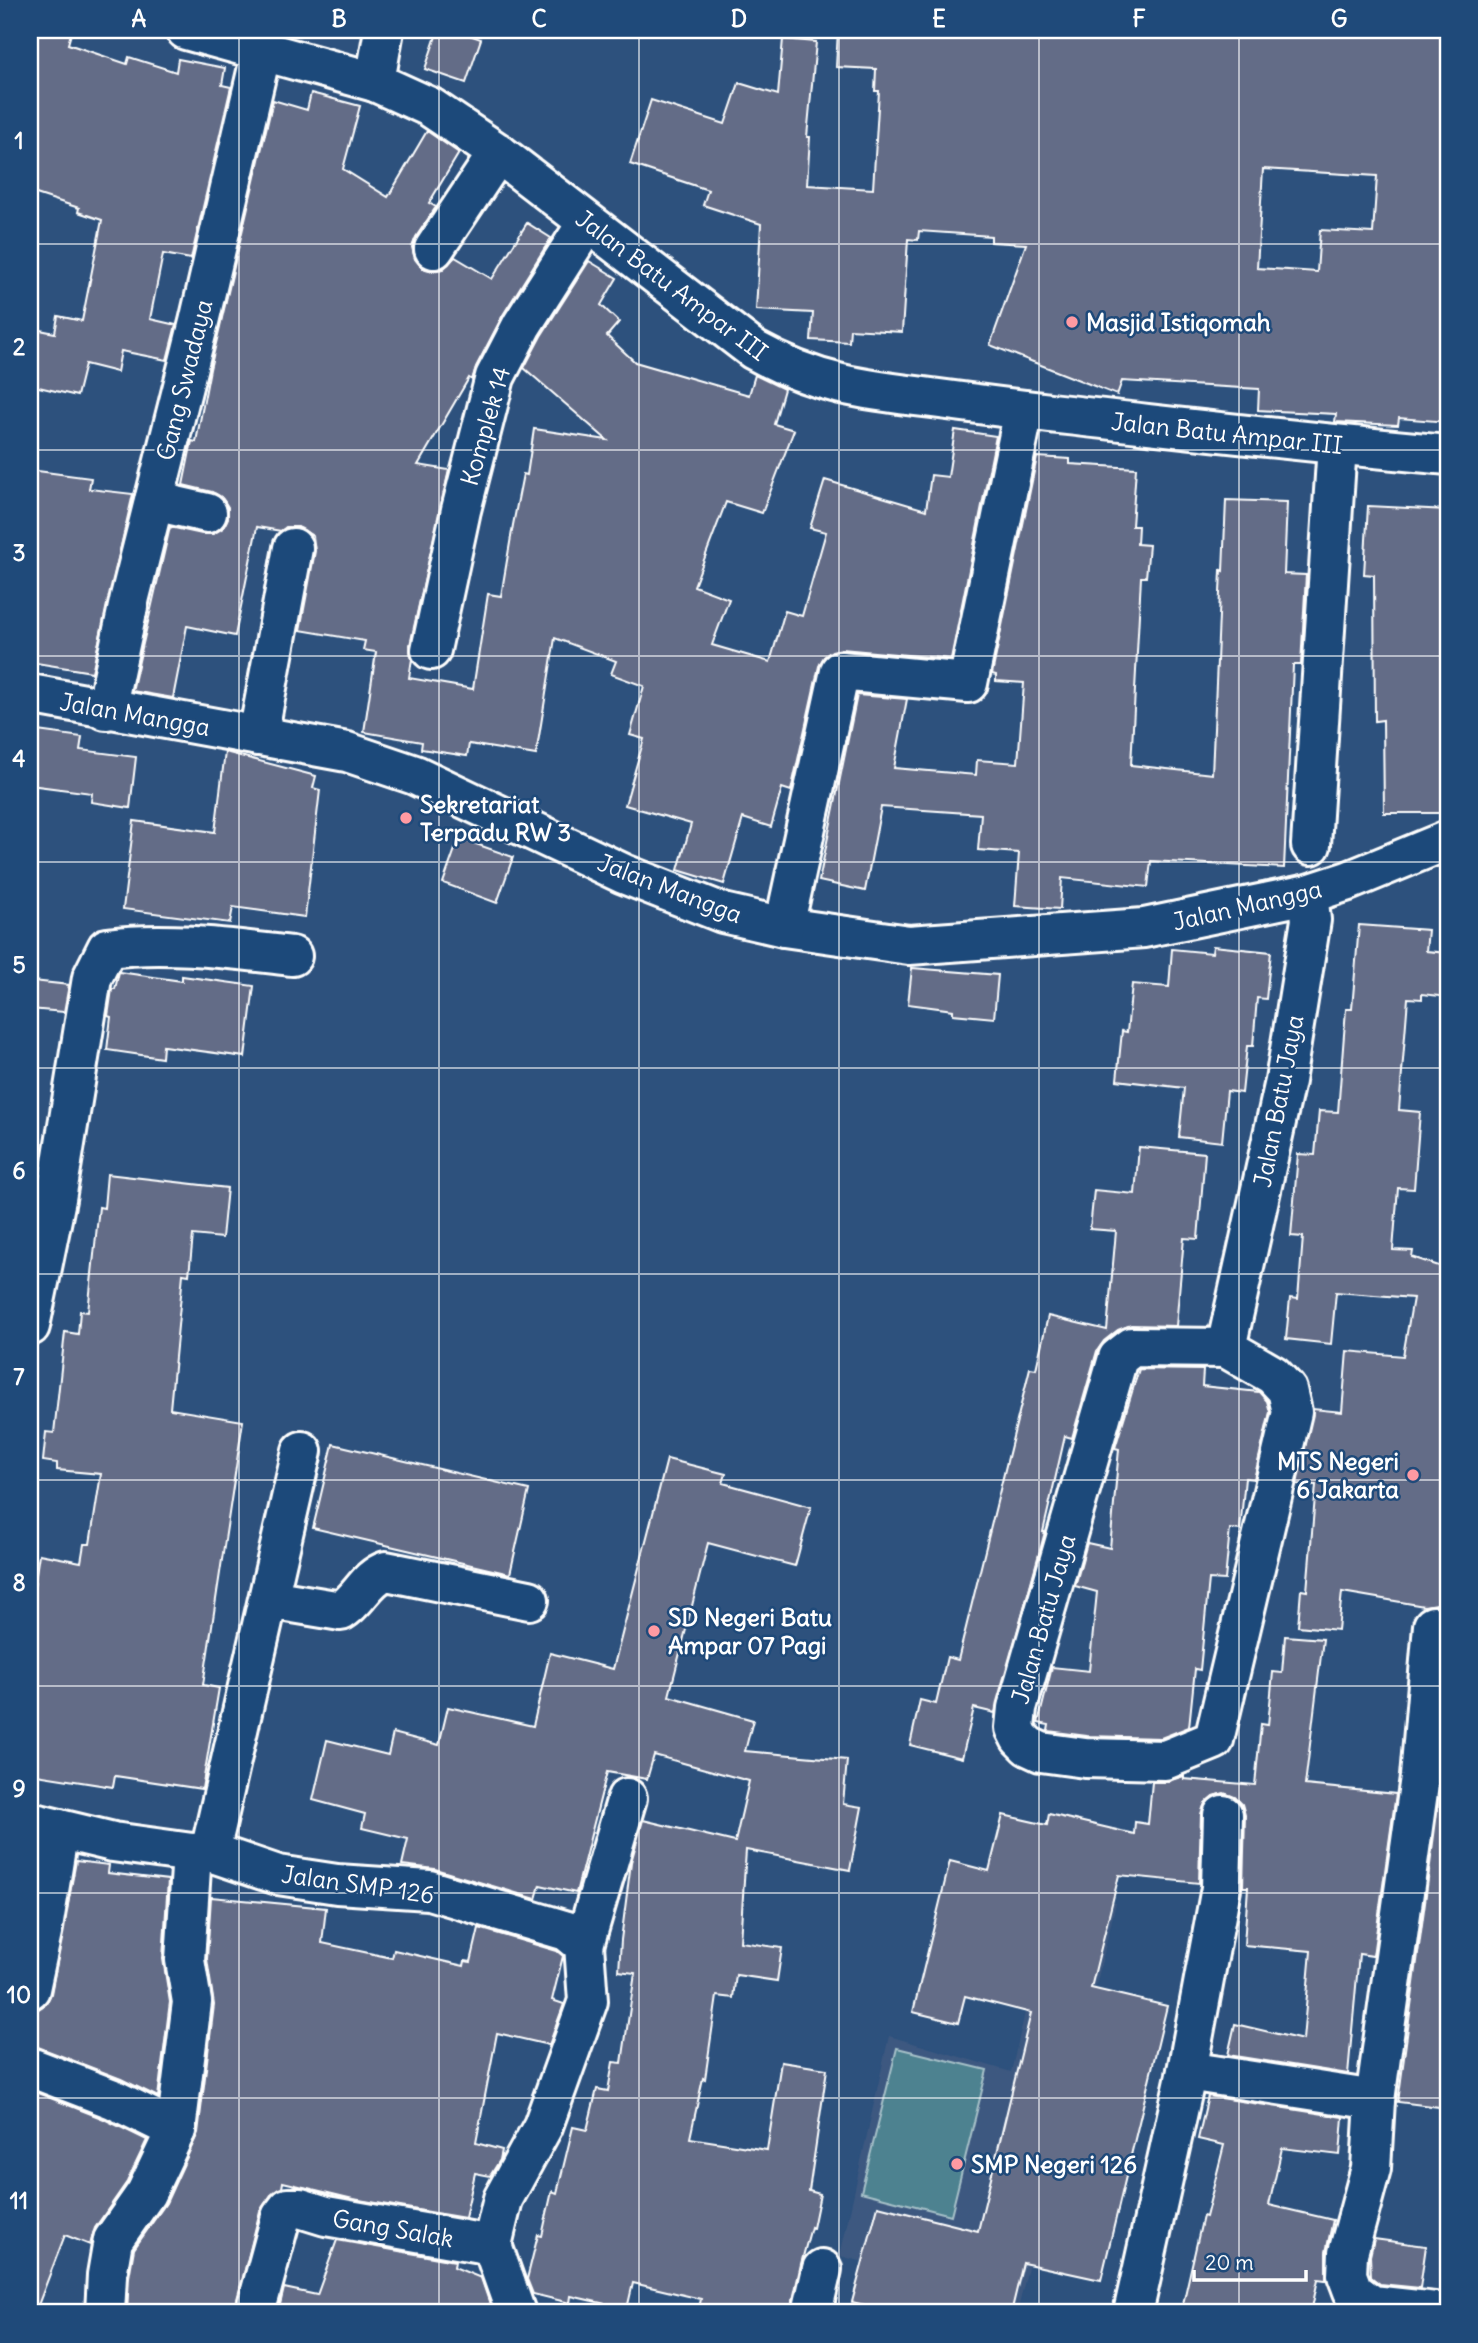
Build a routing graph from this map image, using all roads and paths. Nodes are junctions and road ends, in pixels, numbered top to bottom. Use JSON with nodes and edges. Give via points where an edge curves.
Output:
{"nodes":[{"id":1,"x":186,"y":30,"type":"edge"},
{"id":2,"x":384,"y":30,"type":"edge"},
{"id":3,"x":262,"y":50,"type":"junction"},
{"id":4,"x":374,"y":82,"type":"junction"},
{"id":5,"x":498,"y":153,"type":"junction"},
{"id":6,"x":587,"y":223,"type":"junction"},
{"id":7,"x":434,"y":248,"type":"dead end"},
{"id":8,"x":1024,"y":410,"type":"junction"},
{"id":9,"x":1336,"y":445,"type":"junction"},
{"id":10,"x":1448,"y":455,"type":"edge"},
{"id":11,"x":154,"y":501,"type":"junction"},
{"id":12,"x":207,"y":513,"type":"dead end"},
{"id":13,"x":293,"y":548,"type":"dead end"},
{"id":14,"x":431,"y":650,"type":"dead end"},
{"id":15,"x":30,"y":694,"type":"edge"},
{"id":16,"x":106,"y":710,"type":"junction"},
{"id":17,"x":258,"y":736,"type":"junction"},
{"id":18,"x":1448,"y":840,"type":"edge"},
{"id":19,"x":1311,"y":845,"type":"dead end"},
{"id":20,"x":1308,"y":894,"type":"junction"},
{"id":21,"x":784,"y":927,"type":"junction"},
{"id":22,"x":292,"y":956,"type":"dead end"},
{"id":23,"x":30,"y":1326,"type":"edge"},
{"id":24,"x":1226,"y":1348,"type":"junction"},
{"id":25,"x":302,"y":1451,"type":"dead end"},
{"id":26,"x":269,"y":1599,"type":"junction"},
{"id":27,"x":528,"y":1600,"type":"dead end"},
{"id":28,"x":1433,"y":1626,"type":"dead end"},
{"id":29,"x":627,"y":1798,"type":"dead end"},
{"id":30,"x":1223,"y":1815,"type":"dead end"},
{"id":31,"x":44,"y":1825,"type":"edge"},
{"id":32,"x":201,"y":1852,"type":"junction"},
{"id":33,"x":584,"y":1945,"type":"junction"},
{"id":34,"x":30,"y":1989,"type":"edge"},
{"id":35,"x":30,"y":2067,"type":"edge"},
{"id":36,"x":1187,"y":2071,"type":"junction"},
{"id":37,"x":1376,"y":2100,"type":"junction"},
{"id":38,"x":176,"y":2130,"type":"junction"},
{"id":39,"x":492,"y":2245,"type":"junction"},
{"id":40,"x":822,"y":2269,"type":"dead end"},
{"id":41,"x":105,"y":2313,"type":"edge"},
{"id":42,"x":256,"y":2313,"type":"edge"},
{"id":43,"x":516,"y":2313,"type":"edge"},
{"id":44,"x":812,"y":2313,"type":"edge"},
{"id":45,"x":1133,"y":2313,"type":"edge"},
{"id":46,"x":1446,"y":2313,"type":"edge"}],
"edges":[{"from":1,"to":3,"type":"street","name":"Jalan Batu Ampar III"},
{"from":2,"to":4,"type":"street"},
{"from":3,"to":4,"type":"street","name":"Jalan Batu Ampar III"},
{"from":3,"to":11,"type":"street","name":"Gang Swadaya"},
{"from":4,"to":5,"type":"street","name":"Jalan Batu Ampar III","via":[[430,107]]},
{"from":5,"to":6,"type":"street","name":"Jalan Batu Ampar III"},
{"from":5,"to":7,"type":"street"},
{"from":6,"to":8,"type":"street","name":"Jalan Batu Ampar III","via":[[754,350],[785,368],[874,392]]},
{"from":6,"to":14,"type":"street","name":"Komplek 14","via":[[495,377]]},
{"from":8,"to":9,"type":"street","name":"Jalan Batu Ampar III"},
{"from":8,"to":21,"type":"street","via":[[968,683],[840,671]]},
{"from":9,"to":10,"type":"street","name":"Jalan Batu Ampar III"},
{"from":9,"to":19,"type":"street"},
{"from":11,"to":12,"type":"street"},
{"from":11,"to":16,"type":"street","name":"Gang Swadaya"},
{"from":13,"to":17,"type":"street"},
{"from":15,"to":16,"type":"street","name":"Jalan Mangga"},
{"from":16,"to":17,"type":"street","name":"Jalan Mangga"},
{"from":17,"to":21,"type":"street","name":"Jalan Mangga","via":[[347,752],[415,775],[624,874],[723,912]]},
{"from":18,"to":20,"type":"street","name":"Jalan Mangga"},
{"from":20,"to":21,"type":"street","name":"Jalan Mangga","via":[[1144,928],[1006,939],[909,945]]},
{"from":20,"to":24,"type":"street","name":"Jalan Batu Jaya","via":[[1311,920],[1285,1081]]},
{"from":22,"to":23,"type":"street","via":[[217,947],[136,944],[107,948],[92,978]]},
{"from":24,"to":24,"type":"street","name":"Jalan Batu Jaya","via":[[1132,1347],[1118,1358],[1017,1708],[1015,1728],[1028,1746],[1085,1758],[1165,1760],[1214,1740],[1292,1412],[1287,1390],[1273,1375]]},
{"from":25,"to":26,"type":"street"},
{"from":26,"to":27,"type":"street","via":[[341,1611],[376,1574],[386,1571]]},
{"from":26,"to":32,"type":"street"},
{"from":28,"to":37,"type":"street","via":[[1420,1777]]},
{"from":29,"to":33,"type":"street"},
{"from":30,"to":36,"type":"street","via":[[1221,1888]]},
{"from":31,"to":32,"type":"street","name":"Jalan SMP 126","via":[[113,1842]]},
{"from":31,"to":34,"type":"street","via":[[43,1928]]},
{"from":32,"to":33,"type":"street","name":"Jalan SMP 126","via":[[278,1875],[429,1890],[567,1931]]},
{"from":32,"to":38,"type":"street","via":[[185,1960],[192,2002]]},
{"from":33,"to":39,"type":"street","via":[[588,2001],[543,2126],[503,2199]]},
{"from":35,"to":38,"type":"street","via":[[113,2099]]},
{"from":36,"to":37,"type":"street"},
{"from":36,"to":45,"type":"street"},
{"from":37,"to":46,"type":"street","via":[[1371,2168],[1348,2253],[1350,2285],[1372,2305]]},
{"from":38,"to":41,"type":"street","via":[[146,2193],[113,2240]]},
{"from":39,"to":42,"type":"street","name":"Gang Salak","via":[[288,2208],[281,2217]]},
{"from":39,"to":43,"type":"street"},
{"from":40,"to":44,"type":"street"}]}
